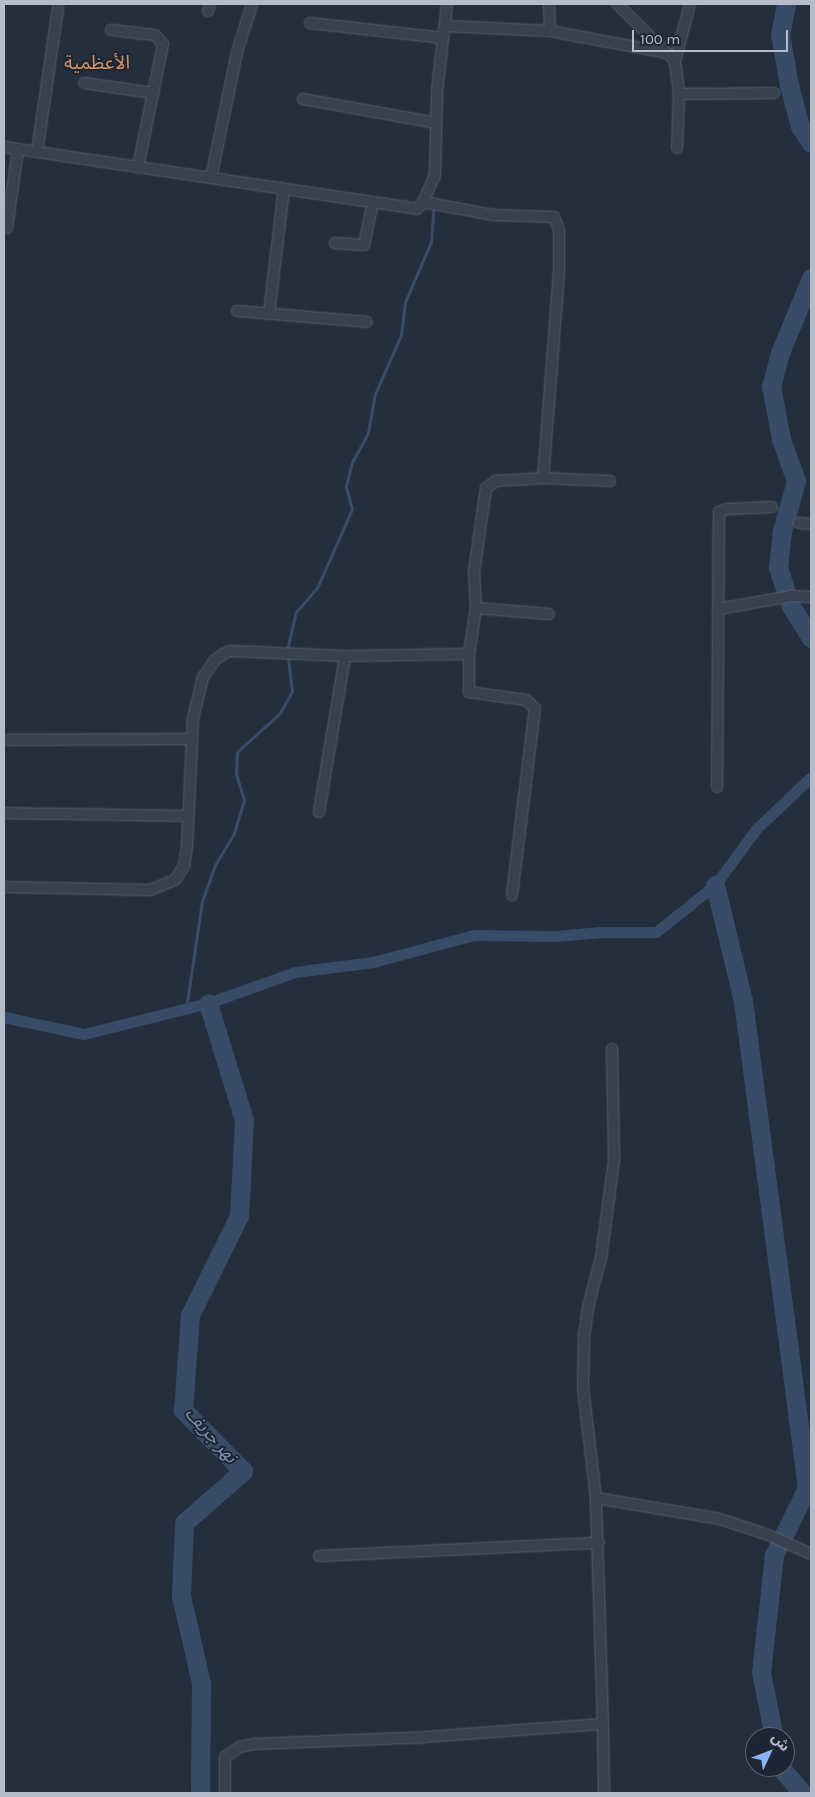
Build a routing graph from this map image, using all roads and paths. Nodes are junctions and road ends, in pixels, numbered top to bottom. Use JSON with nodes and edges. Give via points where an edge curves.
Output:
{"nodes":[{"id":1,"x":252,"y":4,"type":"edge"},
{"id":2,"x":442,"y":4,"type":"edge"},
{"id":3,"x":447,"y":4,"type":"edge"},
{"id":4,"x":549,"y":4,"type":"edge"},
{"id":5,"x":617,"y":4,"type":"edge"},
{"id":6,"x":690,"y":4,"type":"edge"},
{"id":7,"x":58,"y":8,"type":"dead end"},
{"id":8,"x":310,"y":23,"type":"dead end"},
{"id":9,"x":445,"y":26,"type":"junction"},
{"id":10,"x":111,"y":30,"type":"dead end"},
{"id":11,"x":550,"y":31,"type":"junction"},
{"id":12,"x":443,"y":38,"type":"junction"},
{"id":13,"x":668,"y":53,"type":"junction"},
{"id":14,"x":675,"y":61,"type":"junction"},
{"id":15,"x":84,"y":82,"type":"dead end"},
{"id":16,"x":153,"y":93,"type":"junction"},
{"id":17,"x":774,"y":93,"type":"dead end"},
{"id":18,"x":679,"y":94,"type":"junction"},
{"id":19,"x":304,"y":100,"type":"dead end"},
{"id":20,"x":436,"y":122,"type":"junction"},
{"id":21,"x":4,"y":148,"type":"edge"},
{"id":22,"x":677,"y":148,"type":"dead end"},
{"id":23,"x":18,"y":150,"type":"junction"},
{"id":24,"x":37,"y":152,"type":"junction"},
{"id":25,"x":138,"y":167,"type":"junction"},
{"id":26,"x":211,"y":178,"type":"junction"},
{"id":27,"x":284,"y":189,"type":"junction"},
{"id":28,"x":373,"y":202,"type":"junction"},
{"id":29,"x":424,"y":202,"type":"junction"},
{"id":30,"x":7,"y":228,"type":"dead end"},
{"id":31,"x":335,"y":243,"type":"dead end"},
{"id":32,"x":237,"y":311,"type":"dead end"},
{"id":33,"x":269,"y":314,"type":"junction"},
{"id":34,"x":367,"y":322,"type":"dead end"},
{"id":35,"x":544,"y":478,"type":"junction"},
{"id":36,"x":610,"y":481,"type":"dead end"},
{"id":37,"x":772,"y":506,"type":"dead end"},
{"id":38,"x":799,"y":523,"type":"dead end"},
{"id":39,"x":811,"y":524,"type":"edge"},
{"id":40,"x":811,"y":597,"type":"edge"},
{"id":41,"x":476,"y":608,"type":"junction"},
{"id":42,"x":718,"y":609,"type":"junction"},
{"id":43,"x":549,"y":614,"type":"dead end"},
{"id":44,"x":469,"y":654,"type":"junction"},
{"id":45,"x":345,"y":656,"type":"junction"},
{"id":46,"x":191,"y":739,"type":"junction"},
{"id":47,"x":4,"y":740,"type":"edge"},
{"id":48,"x":717,"y":787,"type":"dead end"},
{"id":49,"x":319,"y":812,"type":"dead end"},
{"id":50,"x":4,"y":813,"type":"edge"},
{"id":51,"x":188,"y":816,"type":"junction"},
{"id":52,"x":4,"y":887,"type":"edge"},
{"id":53,"x":512,"y":895,"type":"dead end"},
{"id":54,"x":612,"y":1049,"type":"dead end"},
{"id":55,"x":596,"y":1498,"type":"junction"},
{"id":56,"x":599,"y":1543,"type":"junction"},
{"id":57,"x":811,"y":1554,"type":"edge"},
{"id":58,"x":319,"y":1556,"type":"dead end"},
{"id":59,"x":603,"y":1724,"type":"junction"},
{"id":60,"x":225,"y":1793,"type":"edge"},
{"id":61,"x":604,"y":1793,"type":"edge"}],
"edges":[{"from":1,"to":26,"type":"street","via":[[237,52]]},
{"from":2,"to":3,"type":"street"},
{"from":3,"to":9,"type":"street"},
{"from":4,"to":11,"type":"street"},
{"from":5,"to":13,"type":"street"},
{"from":6,"to":14,"type":"street"},
{"from":7,"to":24,"type":"street"},
{"from":8,"to":12,"type":"street"},
{"from":9,"to":11,"type":"street"},
{"from":9,"to":12,"type":"street"},
{"from":10,"to":16,"type":"street","via":[[159,38],[163,44]]},
{"from":11,"to":13,"type":"street"},
{"from":12,"to":20,"type":"street"},
{"from":13,"to":14,"type":"street"},
{"from":14,"to":18,"type":"street"},
{"from":15,"to":16,"type":"street"},
{"from":16,"to":25,"type":"street"},
{"from":17,"to":18,"type":"street"},
{"from":18,"to":22,"type":"street"},
{"from":19,"to":20,"type":"street"},
{"from":20,"to":29,"type":"street","via":[[435,175]]},
{"from":21,"to":23,"type":"street"},
{"from":23,"to":24,"type":"street"},
{"from":23,"to":30,"type":"street"},
{"from":24,"to":25,"type":"street"},
{"from":25,"to":26,"type":"street"},
{"from":26,"to":27,"type":"street"},
{"from":27,"to":28,"type":"street"},
{"from":27,"to":33,"type":"street"},
{"from":28,"to":29,"type":"street","via":[[417,209]]},
{"from":28,"to":31,"type":"street","via":[[364,245]]},
{"from":29,"to":35,"type":"street","via":[[493,215],[554,217],[559,230],[559,272]]},
{"from":32,"to":33,"type":"street"},
{"from":33,"to":34,"type":"street"},
{"from":35,"to":36,"type":"street"},
{"from":35,"to":41,"type":"street","via":[[496,482],[486,488],[477,536]]},
{"from":37,"to":42,"type":"street","via":[[718,512]]},
{"from":38,"to":39,"type":"street"},
{"from":40,"to":42,"type":"street","via":[[792,596]]},
{"from":41,"to":43,"type":"street"},
{"from":41,"to":44,"type":"street"},
{"from":42,"to":48,"type":"street"},
{"from":44,"to":45,"type":"street"},
{"from":44,"to":53,"type":"street","via":[[469,692],[526,700],[535,708]]},
{"from":45,"to":46,"type":"street","via":[[230,652],[214,661],[204,677],[192,718]]},
{"from":45,"to":49,"type":"street"},
{"from":46,"to":47,"type":"street"},
{"from":46,"to":51,"type":"street"},
{"from":50,"to":51,"type":"street"},
{"from":51,"to":52,"type":"street","via":[[184,866],[175,880],[161,888]]},
{"from":54,"to":55,"type":"street","via":[[614,1160],[601,1258],[584,1337],[583,1387]]},
{"from":55,"to":56,"type":"street"},
{"from":55,"to":57,"type":"street","via":[[720,1519],[766,1534]]},
{"from":56,"to":58,"type":"street","via":[[552,1547],[436,1548]]},
{"from":56,"to":59,"type":"street"},
{"from":59,"to":60,"type":"street","via":[[425,1738],[254,1744],[240,1747],[225,1757]]},
{"from":59,"to":61,"type":"street"}]}
